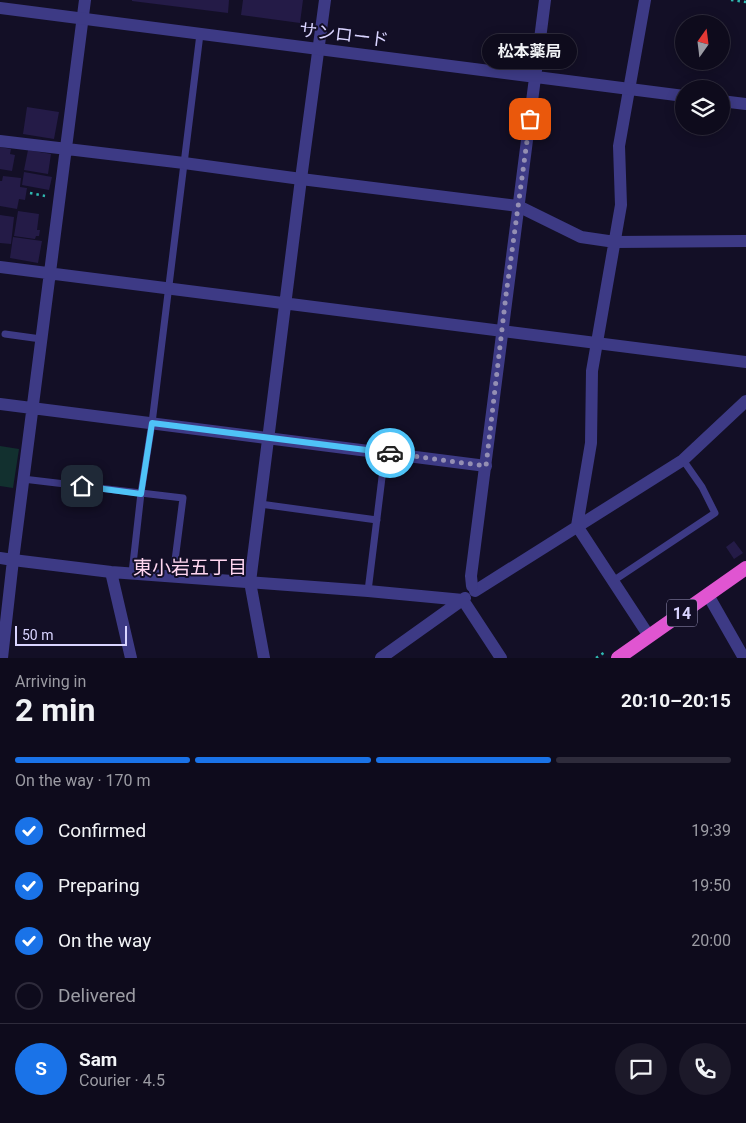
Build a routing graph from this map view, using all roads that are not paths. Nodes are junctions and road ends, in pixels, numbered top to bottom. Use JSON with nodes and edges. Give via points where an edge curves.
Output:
{"nodes":[{"id":1,"x":84,"y":0,"type":"edge"},
{"id":2,"x":325,"y":0,"type":"edge"},
{"id":3,"x":545,"y":0,"type":"edge"},
{"id":4,"x":645,"y":0,"type":"edge"},
{"id":5,"x":0,"y":8,"type":"edge"},
{"id":6,"x":82,"y":19,"type":"junction"},
{"id":7,"x":200,"y":34,"type":"junction"},
{"id":8,"x":319,"y":50,"type":"junction"},
{"id":9,"x":536,"y":77,"type":"junction"},
{"id":10,"x":629,"y":88,"type":"junction"},
{"id":11,"x":675,"y":95,"type":"edge"},
{"id":12,"x":730,"y":102,"type":"edge"},
{"id":13,"x":746,"y":104,"type":"edge"},
{"id":14,"x":0,"y":141,"type":"edge"},
{"id":15,"x":65,"y":149,"type":"junction"},
{"id":16,"x":184,"y":163,"type":"junction"},
{"id":17,"x":301,"y":179,"type":"junction"},
{"id":18,"x":518,"y":206,"type":"junction"},
{"id":19,"x":746,"y":241,"type":"edge"},
{"id":20,"x":615,"y":242,"type":"junction"},
{"id":21,"x":0,"y":267,"type":"edge"},
{"id":22,"x":49,"y":273,"type":"junction"},
{"id":23,"x":168,"y":288,"type":"junction"},
{"id":24,"x":285,"y":303,"type":"junction"},
{"id":25,"x":502,"y":331,"type":"junction"},
{"id":26,"x":5,"y":334,"type":"dead end"},
{"id":27,"x":41,"y":339,"type":"junction"},
{"id":28,"x":597,"y":343,"type":"junction"},
{"id":29,"x":746,"y":362,"type":"edge"},
{"id":30,"x":746,"y":401,"type":"edge"},
{"id":31,"x":0,"y":404,"type":"edge"},
{"id":32,"x":32,"y":408,"type":"junction"},
{"id":33,"x":152,"y":423,"type":"junction"},
{"id":34,"x":269,"y":437,"type":"junction"},
{"id":35,"x":385,"y":452,"type":"junction"},
{"id":36,"x":683,"y":460,"type":"junction"},
{"id":37,"x":486,"y":466,"type":"junction"},
{"id":38,"x":23,"y":479,"type":"junction"},
{"id":39,"x":141,"y":494,"type":"junction"},
{"id":40,"x":260,"y":504,"type":"junction"},
{"id":41,"x":377,"y":520,"type":"junction"},
{"id":42,"x":577,"y":526,"type":"junction"},
{"id":43,"x":6,"y":559,"type":"edge"},
{"id":44,"x":746,"y":568,"type":"edge"},
{"id":45,"x":111,"y":572,"type":"junction"},
{"id":46,"x":132,"y":573,"type":"junction"},
{"id":47,"x":172,"y":576,"type":"junction"},
{"id":48,"x":613,"y":581,"type":"junction"},
{"id":49,"x":250,"y":582,"type":"junction"},
{"id":50,"x":473,"y":589,"type":"junction"},
{"id":51,"x":368,"y":591,"type":"junction"},
{"id":52,"x":708,"y":595,"type":"junction"},
{"id":53,"x":459,"y":603,"type":"junction"},
{"id":54,"x":650,"y":636,"type":"junction"},
{"id":55,"x":398,"y":653,"type":"edge"},
{"id":56,"x":2,"y":658,"type":"edge"},
{"id":57,"x":131,"y":658,"type":"edge"},
{"id":58,"x":264,"y":658,"type":"edge"},
{"id":59,"x":381,"y":658,"type":"edge"},
{"id":60,"x":501,"y":658,"type":"edge"},
{"id":61,"x":618,"y":658,"type":"edge"},
{"id":62,"x":744,"y":658,"type":"edge"}],
"edges":[{"from":1,"to":6,"type":"street"},
{"from":2,"to":8,"type":"street"},
{"from":3,"to":9,"type":"street"},
{"from":4,"to":10,"type":"street"},
{"from":5,"to":6,"type":"street","name":"サンロード"},
{"from":6,"to":7,"type":"street","name":"サンロード"},
{"from":6,"to":15,"type":"street"},
{"from":7,"to":8,"type":"street","name":"サンロード"},
{"from":7,"to":16,"type":"lane"},
{"from":8,"to":9,"type":"street","name":"サンロード"},
{"from":8,"to":17,"type":"street"},
{"from":9,"to":10,"type":"street","name":"サンロード"},
{"from":9,"to":18,"type":"street"},
{"from":10,"to":11,"type":"street","name":"サンロード"},
{"from":10,"to":20,"type":"street","via":[[619,146],[621,205]]},
{"from":12,"to":13,"type":"street"},
{"from":14,"to":15,"type":"street"},
{"from":15,"to":16,"type":"street"},
{"from":15,"to":22,"type":"street"},
{"from":16,"to":17,"type":"street"},
{"from":16,"to":23,"type":"lane"},
{"from":17,"to":18,"type":"street"},
{"from":17,"to":24,"type":"street"},
{"from":18,"to":20,"type":"street","via":[[581,237]]},
{"from":18,"to":25,"type":"street"},
{"from":19,"to":20,"type":"street"},
{"from":20,"to":28,"type":"street"},
{"from":21,"to":22,"type":"street"},
{"from":22,"to":23,"type":"street"},
{"from":22,"to":27,"type":"street"},
{"from":23,"to":24,"type":"street"},
{"from":23,"to":33,"type":"lane"},
{"from":24,"to":25,"type":"street"},
{"from":24,"to":34,"type":"street"},
{"from":25,"to":28,"type":"street"},
{"from":25,"to":37,"type":"street"},
{"from":26,"to":27,"type":"lane"},
{"from":27,"to":32,"type":"street"},
{"from":28,"to":29,"type":"street"},
{"from":28,"to":42,"type":"street","via":[[592,371],[591,443]]},
{"from":30,"to":36,"type":"street"},
{"from":31,"to":32,"type":"street"},
{"from":32,"to":33,"type":"street"},
{"from":32,"to":38,"type":"street"},
{"from":33,"to":34,"type":"street"},
{"from":33,"to":39,"type":"lane"},
{"from":34,"to":35,"type":"street"},
{"from":34,"to":40,"type":"street"},
{"from":35,"to":37,"type":"street"},
{"from":35,"to":41,"type":"lane"},
{"from":36,"to":42,"type":"street"},
{"from":36,"to":48,"type":"lane","via":[[715,513]]},
{"from":37,"to":50,"type":"street","via":[[470,581]]},
{"from":38,"to":39,"type":"lane"},
{"from":38,"to":43,"type":"street"},
{"from":39,"to":46,"type":"lane"},
{"from":39,"to":47,"type":"lane","via":[[183,498]]},
{"from":40,"to":41,"type":"lane"},
{"from":40,"to":49,"type":"street"},
{"from":41,"to":51,"type":"lane"},
{"from":42,"to":48,"type":"street"},
{"from":42,"to":50,"type":"street"},
{"from":43,"to":45,"type":"street"},
{"from":43,"to":56,"type":"street"},
{"from":44,"to":52,"type":"highway","number":"14"},
{"from":45,"to":46,"type":"street"},
{"from":45,"to":57,"type":"street"},
{"from":46,"to":47,"type":"street"},
{"from":47,"to":49,"type":"street"},
{"from":48,"to":54,"type":"street"},
{"from":49,"to":51,"type":"street"},
{"from":49,"to":58,"type":"street"},
{"from":50,"to":53,"type":"street"},
{"from":51,"to":53,"type":"street"},
{"from":52,"to":54,"type":"highway","number":"14"},
{"from":52,"to":62,"type":"street"},
{"from":53,"to":55,"type":"street"},
{"from":53,"to":60,"type":"street"},
{"from":54,"to":61,"type":"highway","number":"14"},
{"from":55,"to":59,"type":"street"}]}
